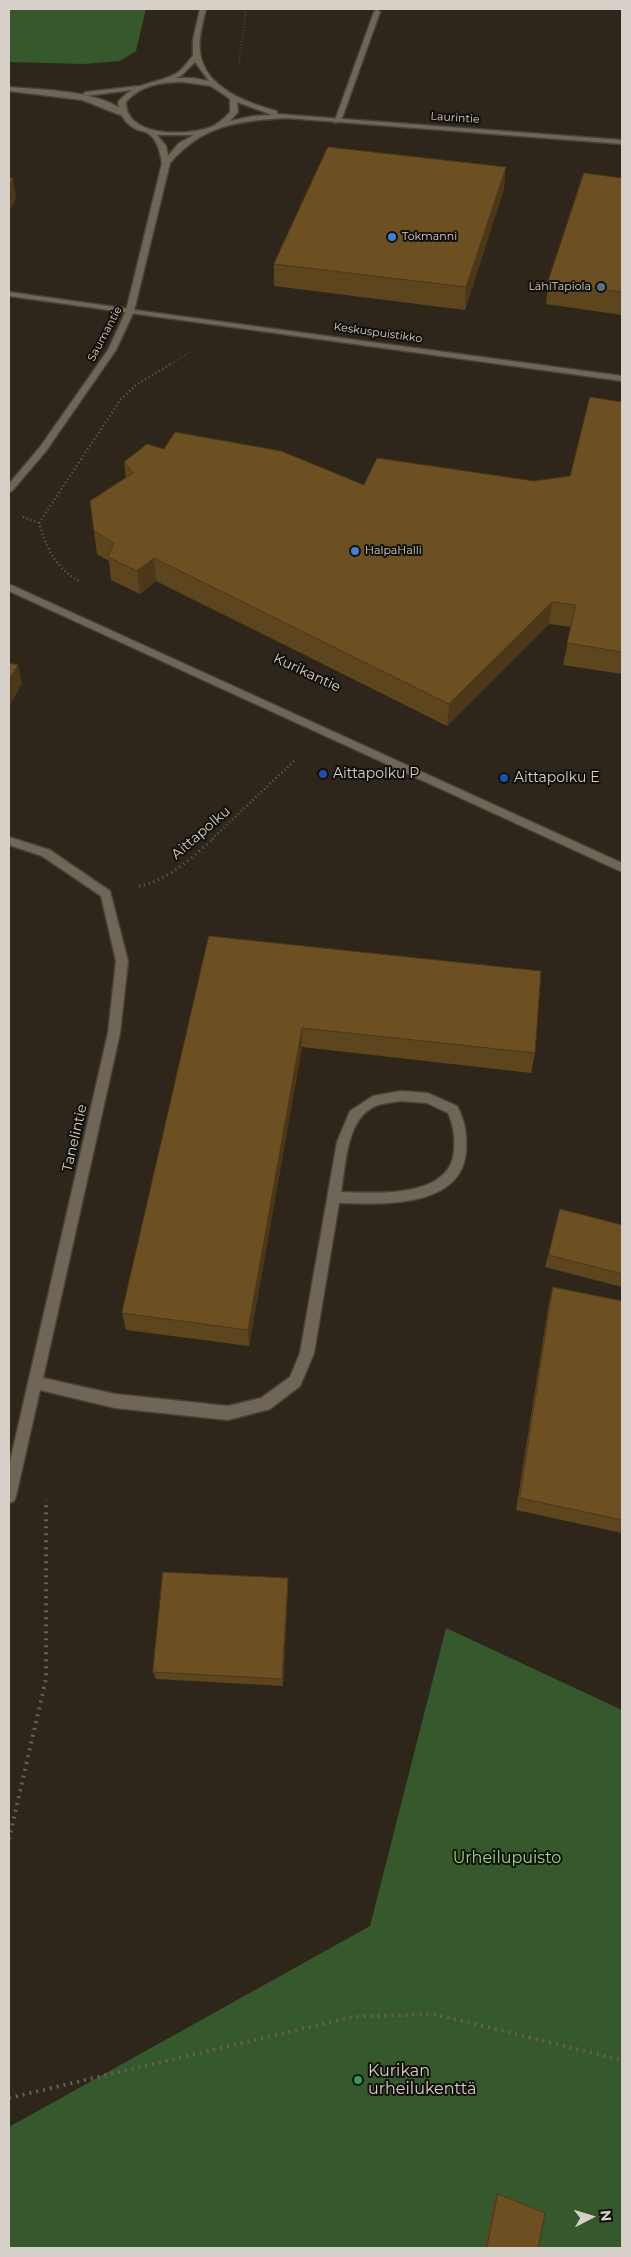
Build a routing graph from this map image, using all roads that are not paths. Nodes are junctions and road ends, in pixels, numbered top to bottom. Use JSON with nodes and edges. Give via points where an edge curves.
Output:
{"nodes":[{"id":1,"x":203,"y":9,"type":"edge"},
{"id":2,"x":377,"y":12,"type":"dead end"},
{"id":3,"x":196,"y":57,"type":"junction"},
{"id":4,"x":159,"y":81,"type":"junction"},
{"id":5,"x":138,"y":88,"type":"junction"},
{"id":6,"x":222,"y":88,"type":"junction"},
{"id":7,"x":9,"y":89,"type":"edge"},
{"id":8,"x":63,"y":94,"type":"junction"},
{"id":9,"x":233,"y":98,"type":"junction"},
{"id":10,"x":123,"y":113,"type":"junction"},
{"id":11,"x":286,"y":116,"type":"junction"},
{"id":12,"x":337,"y":121,"type":"junction"},
{"id":13,"x":221,"y":124,"type":"junction"},
{"id":14,"x":209,"y":130,"type":"junction"},
{"id":15,"x":151,"y":131,"type":"junction"},
{"id":16,"x":622,"y":142,"type":"edge"},
{"id":17,"x":166,"y":163,"type":"junction"},
{"id":18,"x":9,"y":294,"type":"edge"},
{"id":19,"x":130,"y":311,"type":"junction"},
{"id":20,"x":622,"y":380,"type":"edge"},
{"id":21,"x":9,"y":489,"type":"edge"},
{"id":22,"x":9,"y":587,"type":"edge"},
{"id":23,"x":9,"y":841,"type":"edge"},
{"id":24,"x":622,"y":868,"type":"edge"},
{"id":25,"x":334,"y":1196,"type":"junction"},
{"id":26,"x":34,"y":1382,"type":"junction"},
{"id":27,"x":9,"y":1496,"type":"edge"}],
"edges":[{"from":1,"to":3,"type":"street","via":[[195,44]]},
{"from":2,"to":12,"type":"street"},
{"from":3,"to":4,"type":"street","via":[[180,74]]},
{"from":3,"to":6,"type":"street","via":[[203,73]]},
{"from":4,"to":5,"type":"street"},
{"from":4,"to":6,"type":"street","via":[[202,81]]},
{"from":5,"to":8,"type":"street"},
{"from":5,"to":10,"type":"street","via":[[122,102]]},
{"from":6,"to":9,"type":"street","name":"Laurintie"},
{"from":7,"to":8,"type":"street"},
{"from":8,"to":10,"type":"street","via":[[106,103]]},
{"from":9,"to":11,"type":"street","name":"Laurintie"},
{"from":9,"to":13,"type":"street","via":[[234,112]]},
{"from":10,"to":15,"type":"street","via":[[130,122]]},
{"from":11,"to":12,"type":"street","name":"Laurintie"},
{"from":11,"to":13,"type":"street","name":"Laurintie"},
{"from":12,"to":16,"type":"street","name":"Laurintie"},
{"from":13,"to":14,"type":"street"},
{"from":14,"to":15,"type":"street","via":[[191,134]]},
{"from":14,"to":17,"type":"street","name":"Saumantie","via":[[182,145]]},
{"from":15,"to":17,"type":"street","via":[[162,146]]},
{"from":17,"to":19,"type":"street","name":"Saumantie"},
{"from":18,"to":19,"type":"street","name":"Keskuspuistikko"},
{"from":19,"to":20,"type":"street","name":"Keskuspuistikko"},
{"from":19,"to":21,"type":"street","name":"Saumantie","via":[[112,350],[78,402]]},
{"from":22,"to":24,"type":"street"},
{"from":23,"to":26,"type":"street","name":"Tanelintie","via":[[46,853],[106,894],[122,961],[114,1033]]},
{"from":25,"to":25,"type":"street","via":[[343,1142],[354,1115],[373,1101],[401,1096],[428,1098],[453,1110],[462,1135],[460,1162],[448,1181],[421,1193],[390,1198]]},
{"from":25,"to":26,"type":"street","via":[[307,1353],[295,1380],[265,1404],[228,1413],[115,1401]]},
{"from":26,"to":27,"type":"street","name":"Tanelintie"}]}
